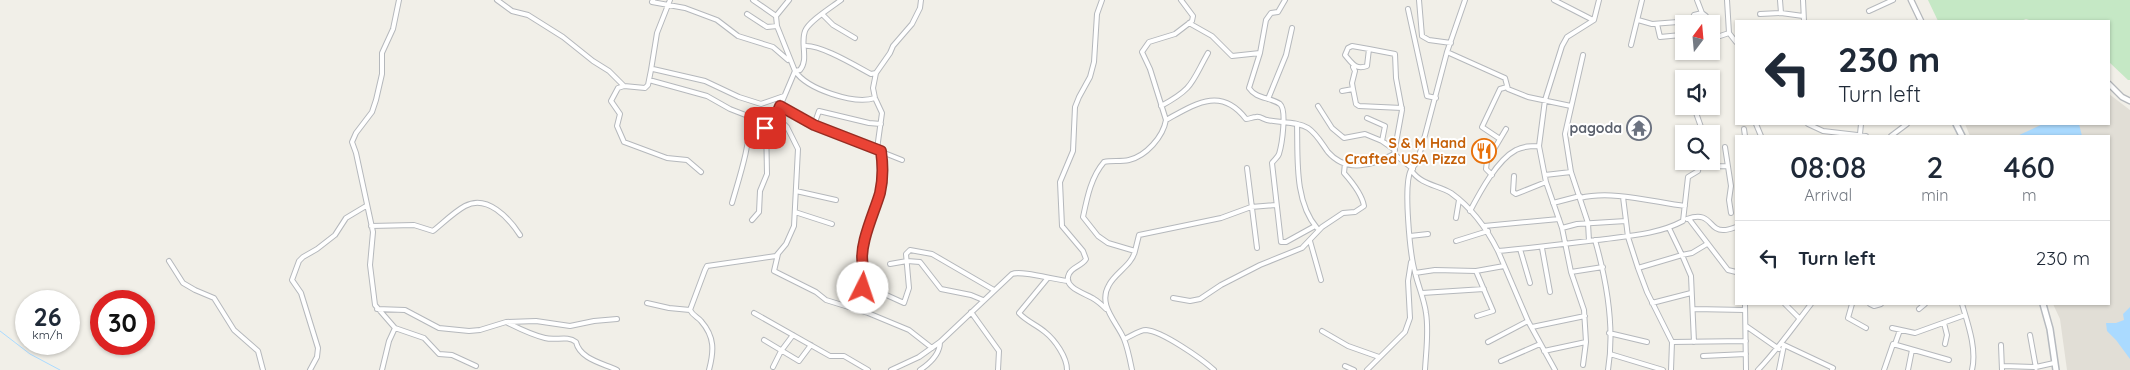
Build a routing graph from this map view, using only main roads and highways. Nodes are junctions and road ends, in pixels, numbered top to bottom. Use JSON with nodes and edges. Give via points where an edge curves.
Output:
{"nodes":[{"id":1,"x":2043,"y":305,"type":"edge"},
{"id":2,"x":2056,"y":370,"type":"edge"}],
"edges":[{"from":1,"to":2,"type":"main road"}]}
